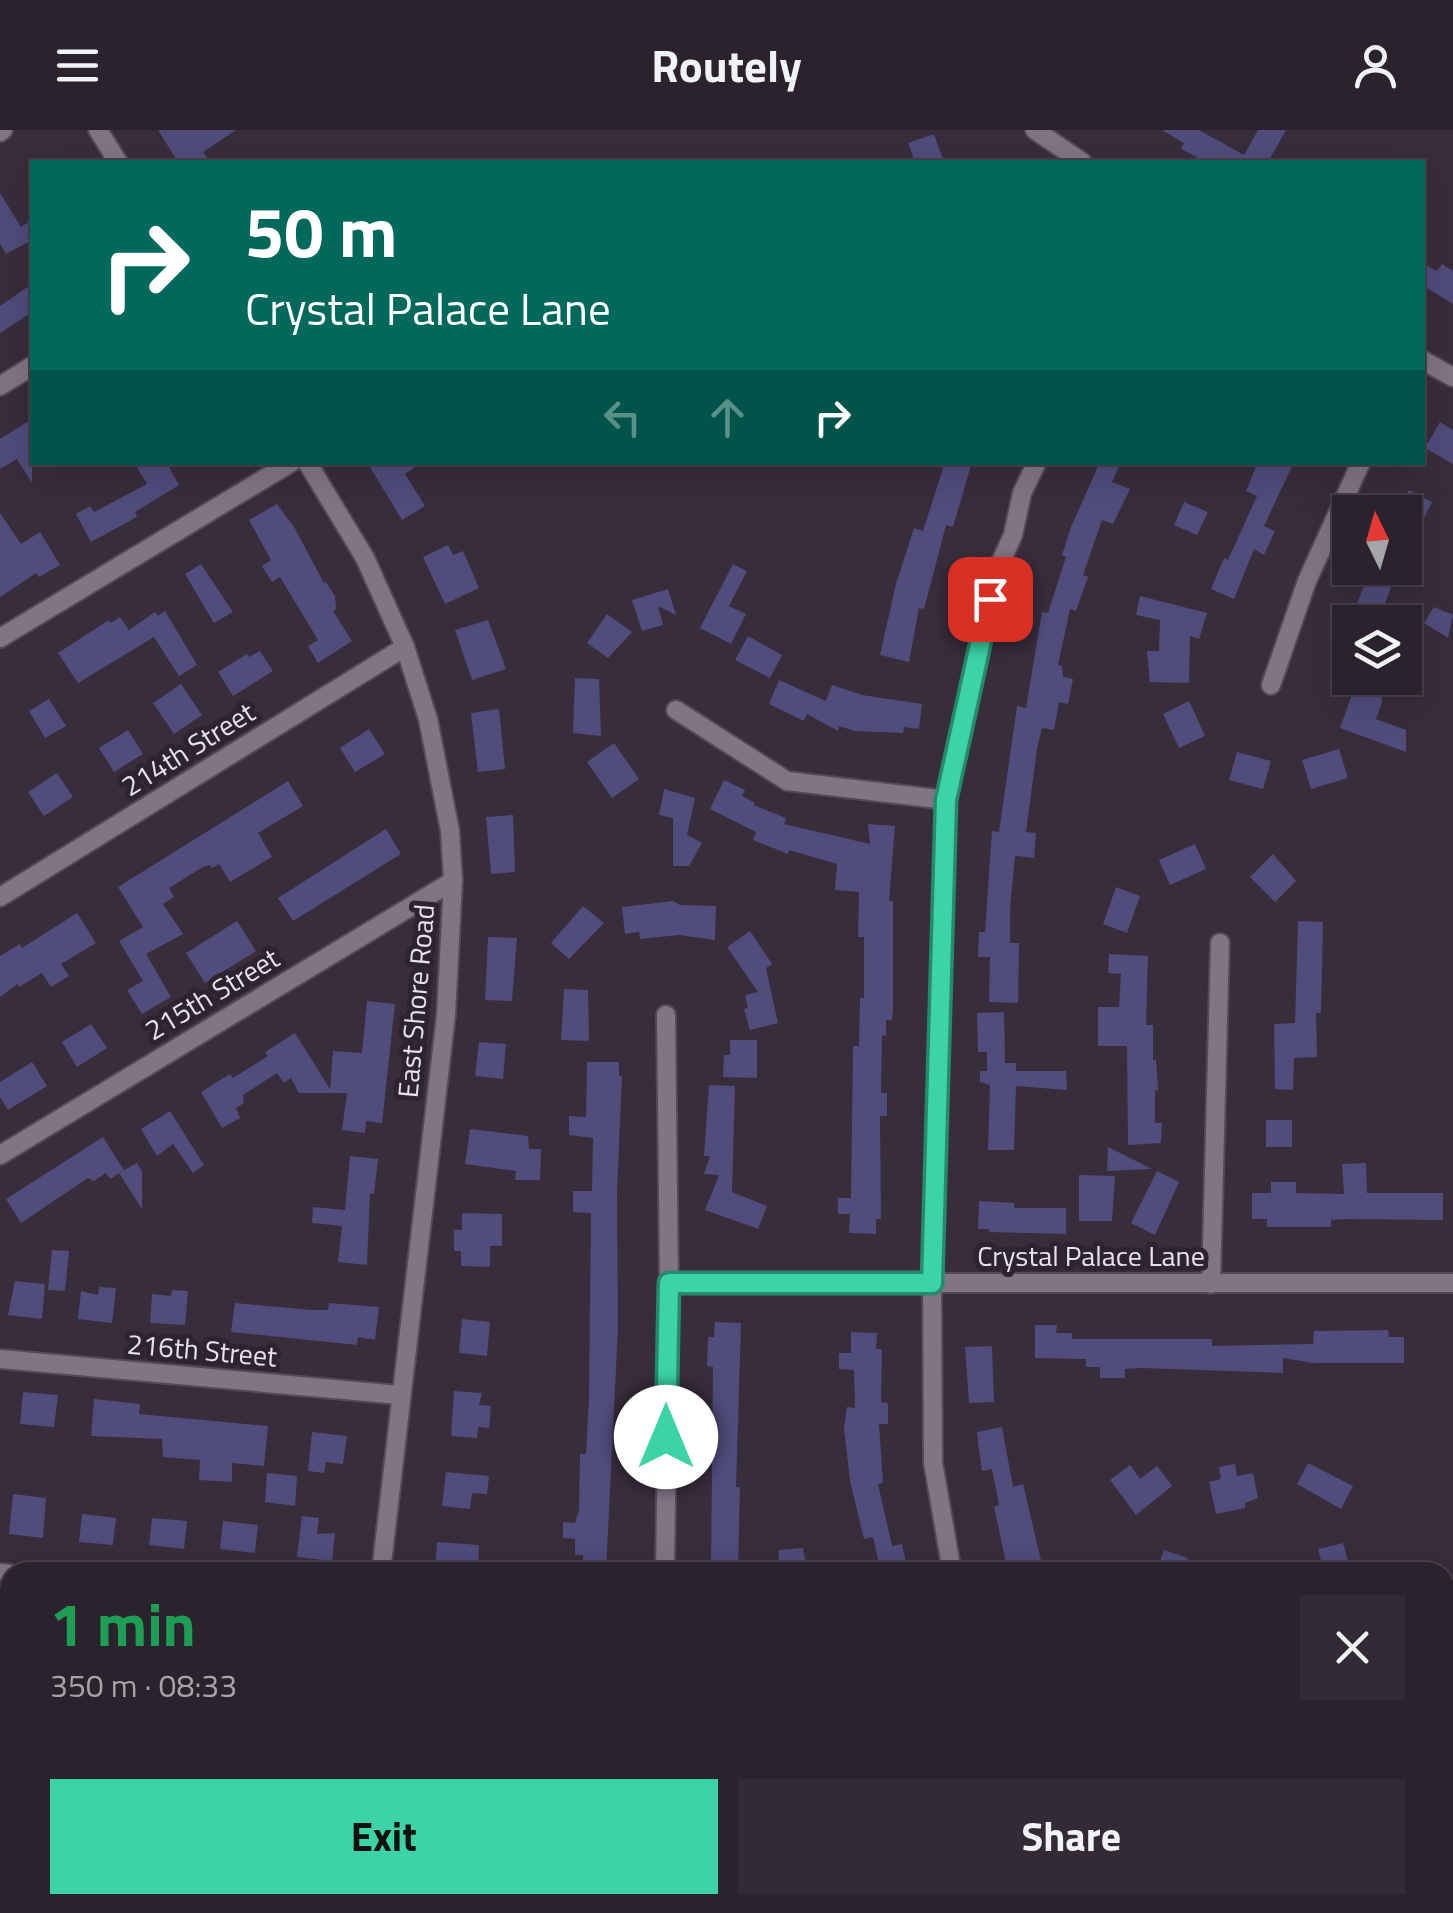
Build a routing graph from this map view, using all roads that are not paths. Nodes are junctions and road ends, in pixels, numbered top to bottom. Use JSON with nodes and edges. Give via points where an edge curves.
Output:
{"nodes":[{"id":1,"x":98,"y":130,"type":"edge"},
{"id":2,"x":1035,"y":130,"type":"edge"},
{"id":3,"x":117,"y":160,"type":"edge"},
{"id":4,"x":1079,"y":160,"type":"edge"},
{"id":5,"x":1425,"y":362,"type":"edge"},
{"id":6,"x":30,"y":367,"type":"edge"},
{"id":7,"x":1453,"y":377,"type":"edge"},
{"id":8,"x":0,"y":386,"type":"edge"},
{"id":9,"x":287,"y":465,"type":"edge"},
{"id":10,"x":309,"y":465,"type":"edge"},
{"id":11,"x":1036,"y":465,"type":"edge"},
{"id":12,"x":1360,"y":465,"type":"edge"},
{"id":13,"x":0,"y":638,"type":"edge"},
{"id":14,"x":406,"y":647,"type":"junction"},
{"id":15,"x":1271,"y":685,"type":"dead end"},
{"id":16,"x":676,"y":710,"type":"dead end"},
{"id":17,"x":946,"y":800,"type":"junction"},
{"id":18,"x":453,"y":881,"type":"junction"},
{"id":19,"x":0,"y":898,"type":"edge"},
{"id":20,"x":1220,"y":943,"type":"dead end"},
{"id":21,"x":666,"y":1014,"type":"dead end"},
{"id":22,"x":0,"y":1155,"type":"edge"},
{"id":23,"x":669,"y":1283,"type":"junction"},
{"id":24,"x":932,"y":1283,"type":"junction"},
{"id":25,"x":1453,"y":1283,"type":"edge"},
{"id":26,"x":1211,"y":1284,"type":"junction"},
{"id":27,"x":0,"y":1359,"type":"edge"},
{"id":28,"x":400,"y":1396,"type":"junction"},
{"id":29,"x":382,"y":1562,"type":"edge"},
{"id":30,"x":665,"y":1562,"type":"edge"},
{"id":31,"x":950,"y":1562,"type":"edge"}],
"edges":[{"from":1,"to":3,"type":"street"},
{"from":2,"to":4,"type":"street"},
{"from":5,"to":7,"type":"street"},
{"from":6,"to":8,"type":"street"},
{"from":9,"to":13,"type":"street"},
{"from":10,"to":14,"type":"street","name":"East Shore Road","via":[[365,558]]},
{"from":11,"to":17,"type":"street","via":[[996,572]]},
{"from":12,"to":15,"type":"street"},
{"from":14,"to":18,"type":"street","name":"East Shore Road","via":[[442,782]]},
{"from":14,"to":19,"type":"street","name":"214th Street"},
{"from":16,"to":17,"type":"street","via":[[788,781]]},
{"from":17,"to":24,"type":"street"},
{"from":18,"to":22,"type":"street","name":"215th Street"},
{"from":18,"to":28,"type":"street","name":"East Shore Road","via":[[446,1014]]},
{"from":20,"to":26,"type":"street"},
{"from":21,"to":23,"type":"street"},
{"from":23,"to":24,"type":"street","name":"Crystal Palace Lane"},
{"from":23,"to":30,"type":"street"},
{"from":24,"to":26,"type":"street","name":"Crystal Palace Lane"},
{"from":24,"to":31,"type":"street","via":[[933,1462]]},
{"from":25,"to":26,"type":"street","name":"Crystal Palace Lane"},
{"from":27,"to":28,"type":"street","name":"216th Street"},
{"from":28,"to":29,"type":"street","name":"East Shore Road"}]}
